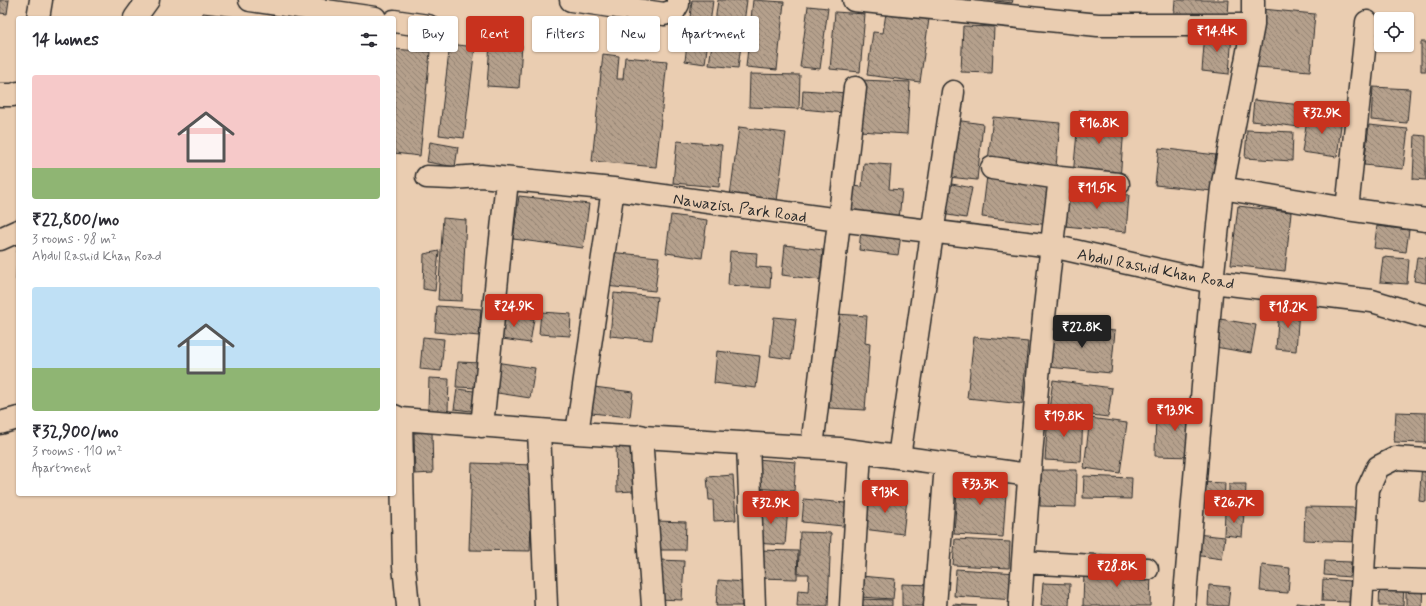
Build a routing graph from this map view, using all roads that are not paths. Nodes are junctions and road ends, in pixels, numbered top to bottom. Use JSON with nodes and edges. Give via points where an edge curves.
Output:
{"nodes":[{"id":1,"x":40,"y":0,"type":"edge"},
{"id":2,"x":148,"y":0,"type":"edge"},
{"id":3,"x":250,"y":0,"type":"edge"},
{"id":4,"x":571,"y":0,"type":"edge"},
{"id":5,"x":678,"y":0,"type":"edge"},
{"id":6,"x":854,"y":0,"type":"edge"},
{"id":7,"x":1253,"y":0,"type":"edge"},
{"id":8,"x":38,"y":16,"type":"edge"},
{"id":9,"x":136,"y":16,"type":"edge"},
{"id":10,"x":361,"y":16,"type":"edge"},
{"id":11,"x":396,"y":21,"type":"edge"},
{"id":12,"x":1367,"y":22,"type":"dead end"},
{"id":13,"x":408,"y":23,"type":"edge"},
{"id":14,"x":1253,"y":25,"type":"junction"},
{"id":15,"x":855,"y":88,"type":"dead end"},
{"id":16,"x":953,"y":92,"type":"dead end"},
{"id":17,"x":16,"y":94,"type":"edge"},
{"id":18,"x":0,"y":95,"type":"edge"},
{"id":19,"x":992,"y":168,"type":"dead end"},
{"id":20,"x":428,"y":177,"type":"dead end"},
{"id":21,"x":1060,"y":178,"type":"junction"},
{"id":22,"x":507,"y":180,"type":"junction"},
{"id":23,"x":1118,"y":184,"type":"dead end"},
{"id":24,"x":1222,"y":188,"type":"junction"},
{"id":25,"x":613,"y":189,"type":"junction"},
{"id":26,"x":1347,"y":209,"type":"junction"},
{"id":27,"x":839,"y":220,"type":"junction"},
{"id":28,"x":1426,"y":220,"type":"edge"},
{"id":29,"x":932,"y":231,"type":"junction"},
{"id":30,"x":16,"y":232,"type":"edge"},
{"id":31,"x":0,"y":239,"type":"edge"},
{"id":32,"x":1052,"y":246,"type":"junction"},
{"id":33,"x":1212,"y":282,"type":"junction"},
{"id":34,"x":1426,"y":318,"type":"edge"},
{"id":35,"x":398,"y":418,"type":"edge"},
{"id":36,"x":16,"y":419,"type":"edge"},
{"id":37,"x":0,"y":423,"type":"edge"},
{"id":38,"x":482,"y":426,"type":"junction"},
{"id":39,"x":539,"y":430,"type":"junction"},
{"id":40,"x":577,"y":433,"type":"junction"},
{"id":41,"x":642,"y":436,"type":"junction"},
{"id":42,"x":748,"y":443,"type":"junction"},
{"id":43,"x":812,"y":447,"type":"junction"},
{"id":44,"x":860,"y":452,"type":"junction"},
{"id":45,"x":899,"y":457,"type":"junction"},
{"id":46,"x":1426,"y":460,"type":"edge"},
{"id":47,"x":946,"y":464,"type":"junction"},
{"id":48,"x":1029,"y":475,"type":"junction"},
{"id":49,"x":1023,"y":562,"type":"junction"},
{"id":50,"x":1147,"y":569,"type":"dead end"},
{"id":51,"x":1363,"y":579,"type":"junction"},
{"id":52,"x":1426,"y":581,"type":"edge"},
{"id":53,"x":408,"y":606,"type":"edge"},
{"id":54,"x":546,"y":606,"type":"edge"},
{"id":55,"x":653,"y":606,"type":"edge"},
{"id":56,"x":754,"y":606,"type":"edge"},
{"id":57,"x":851,"y":606,"type":"edge"},
{"id":58,"x":935,"y":606,"type":"edge"},
{"id":59,"x":1020,"y":606,"type":"edge"},
{"id":60,"x":1184,"y":606,"type":"edge"},
{"id":61,"x":1361,"y":606,"type":"edge"}],
"edges":[{"from":1,"to":8,"type":"street"},
{"from":2,"to":9,"type":"street"},
{"from":3,"to":10,"type":"street"},
{"from":4,"to":5,"type":"street","via":[[664,14],[674,11]]},
{"from":6,"to":14,"type":"street","via":[[1098,25]]},
{"from":7,"to":14,"type":"street"},
{"from":11,"to":13,"type":"street"},
{"from":12,"to":26,"type":"street"},
{"from":14,"to":24,"type":"street"},
{"from":15,"to":27,"type":"street"},
{"from":16,"to":29,"type":"street"},
{"from":17,"to":18,"type":"street"},
{"from":19,"to":21,"type":"street"},
{"from":20,"to":22,"type":"street","name":"Nawazish Park Road","via":[[481,176]]},
{"from":21,"to":23,"type":"street"},
{"from":21,"to":32,"type":"street"},
{"from":22,"to":25,"type":"street","name":"Nawazish Park Road"},
{"from":22,"to":38,"type":"street"},
{"from":24,"to":26,"type":"street"},
{"from":24,"to":33,"type":"street"},
{"from":25,"to":27,"type":"street","name":"Nawazish Park Road"},
{"from":25,"to":40,"type":"street"},
{"from":26,"to":28,"type":"street"},
{"from":27,"to":29,"type":"street","name":"Nawazish Park Road"},
{"from":27,"to":43,"type":"street"},
{"from":29,"to":32,"type":"street","name":"Nawazish Park Road"},
{"from":29,"to":45,"type":"street"},
{"from":30,"to":31,"type":"street"},
{"from":32,"to":33,"type":"street","name":"Abdul Rashid Khan Road"},
{"from":32,"to":48,"type":"street"},
{"from":33,"to":34,"type":"street","name":"Abdul Rashid Khan Road","via":[[1372,300]]},
{"from":33,"to":60,"type":"street"},
{"from":35,"to":38,"type":"street"},
{"from":35,"to":53,"type":"street"},
{"from":36,"to":37,"type":"street"},
{"from":38,"to":39,"type":"street"},
{"from":39,"to":40,"type":"street"},
{"from":39,"to":54,"type":"street"},
{"from":40,"to":41,"type":"street"},
{"from":41,"to":42,"type":"street"},
{"from":41,"to":55,"type":"street"},
{"from":42,"to":43,"type":"street"},
{"from":42,"to":56,"type":"street"},
{"from":43,"to":44,"type":"street"},
{"from":44,"to":45,"type":"street"},
{"from":44,"to":57,"type":"street"},
{"from":45,"to":47,"type":"street"},
{"from":46,"to":51,"type":"street","via":[[1396,458],[1378,467],[1368,489]]},
{"from":47,"to":48,"type":"street"},
{"from":47,"to":58,"type":"street"},
{"from":48,"to":49,"type":"street"},
{"from":49,"to":50,"type":"street"},
{"from":49,"to":59,"type":"street"},
{"from":51,"to":52,"type":"street"},
{"from":51,"to":61,"type":"street"}]}
